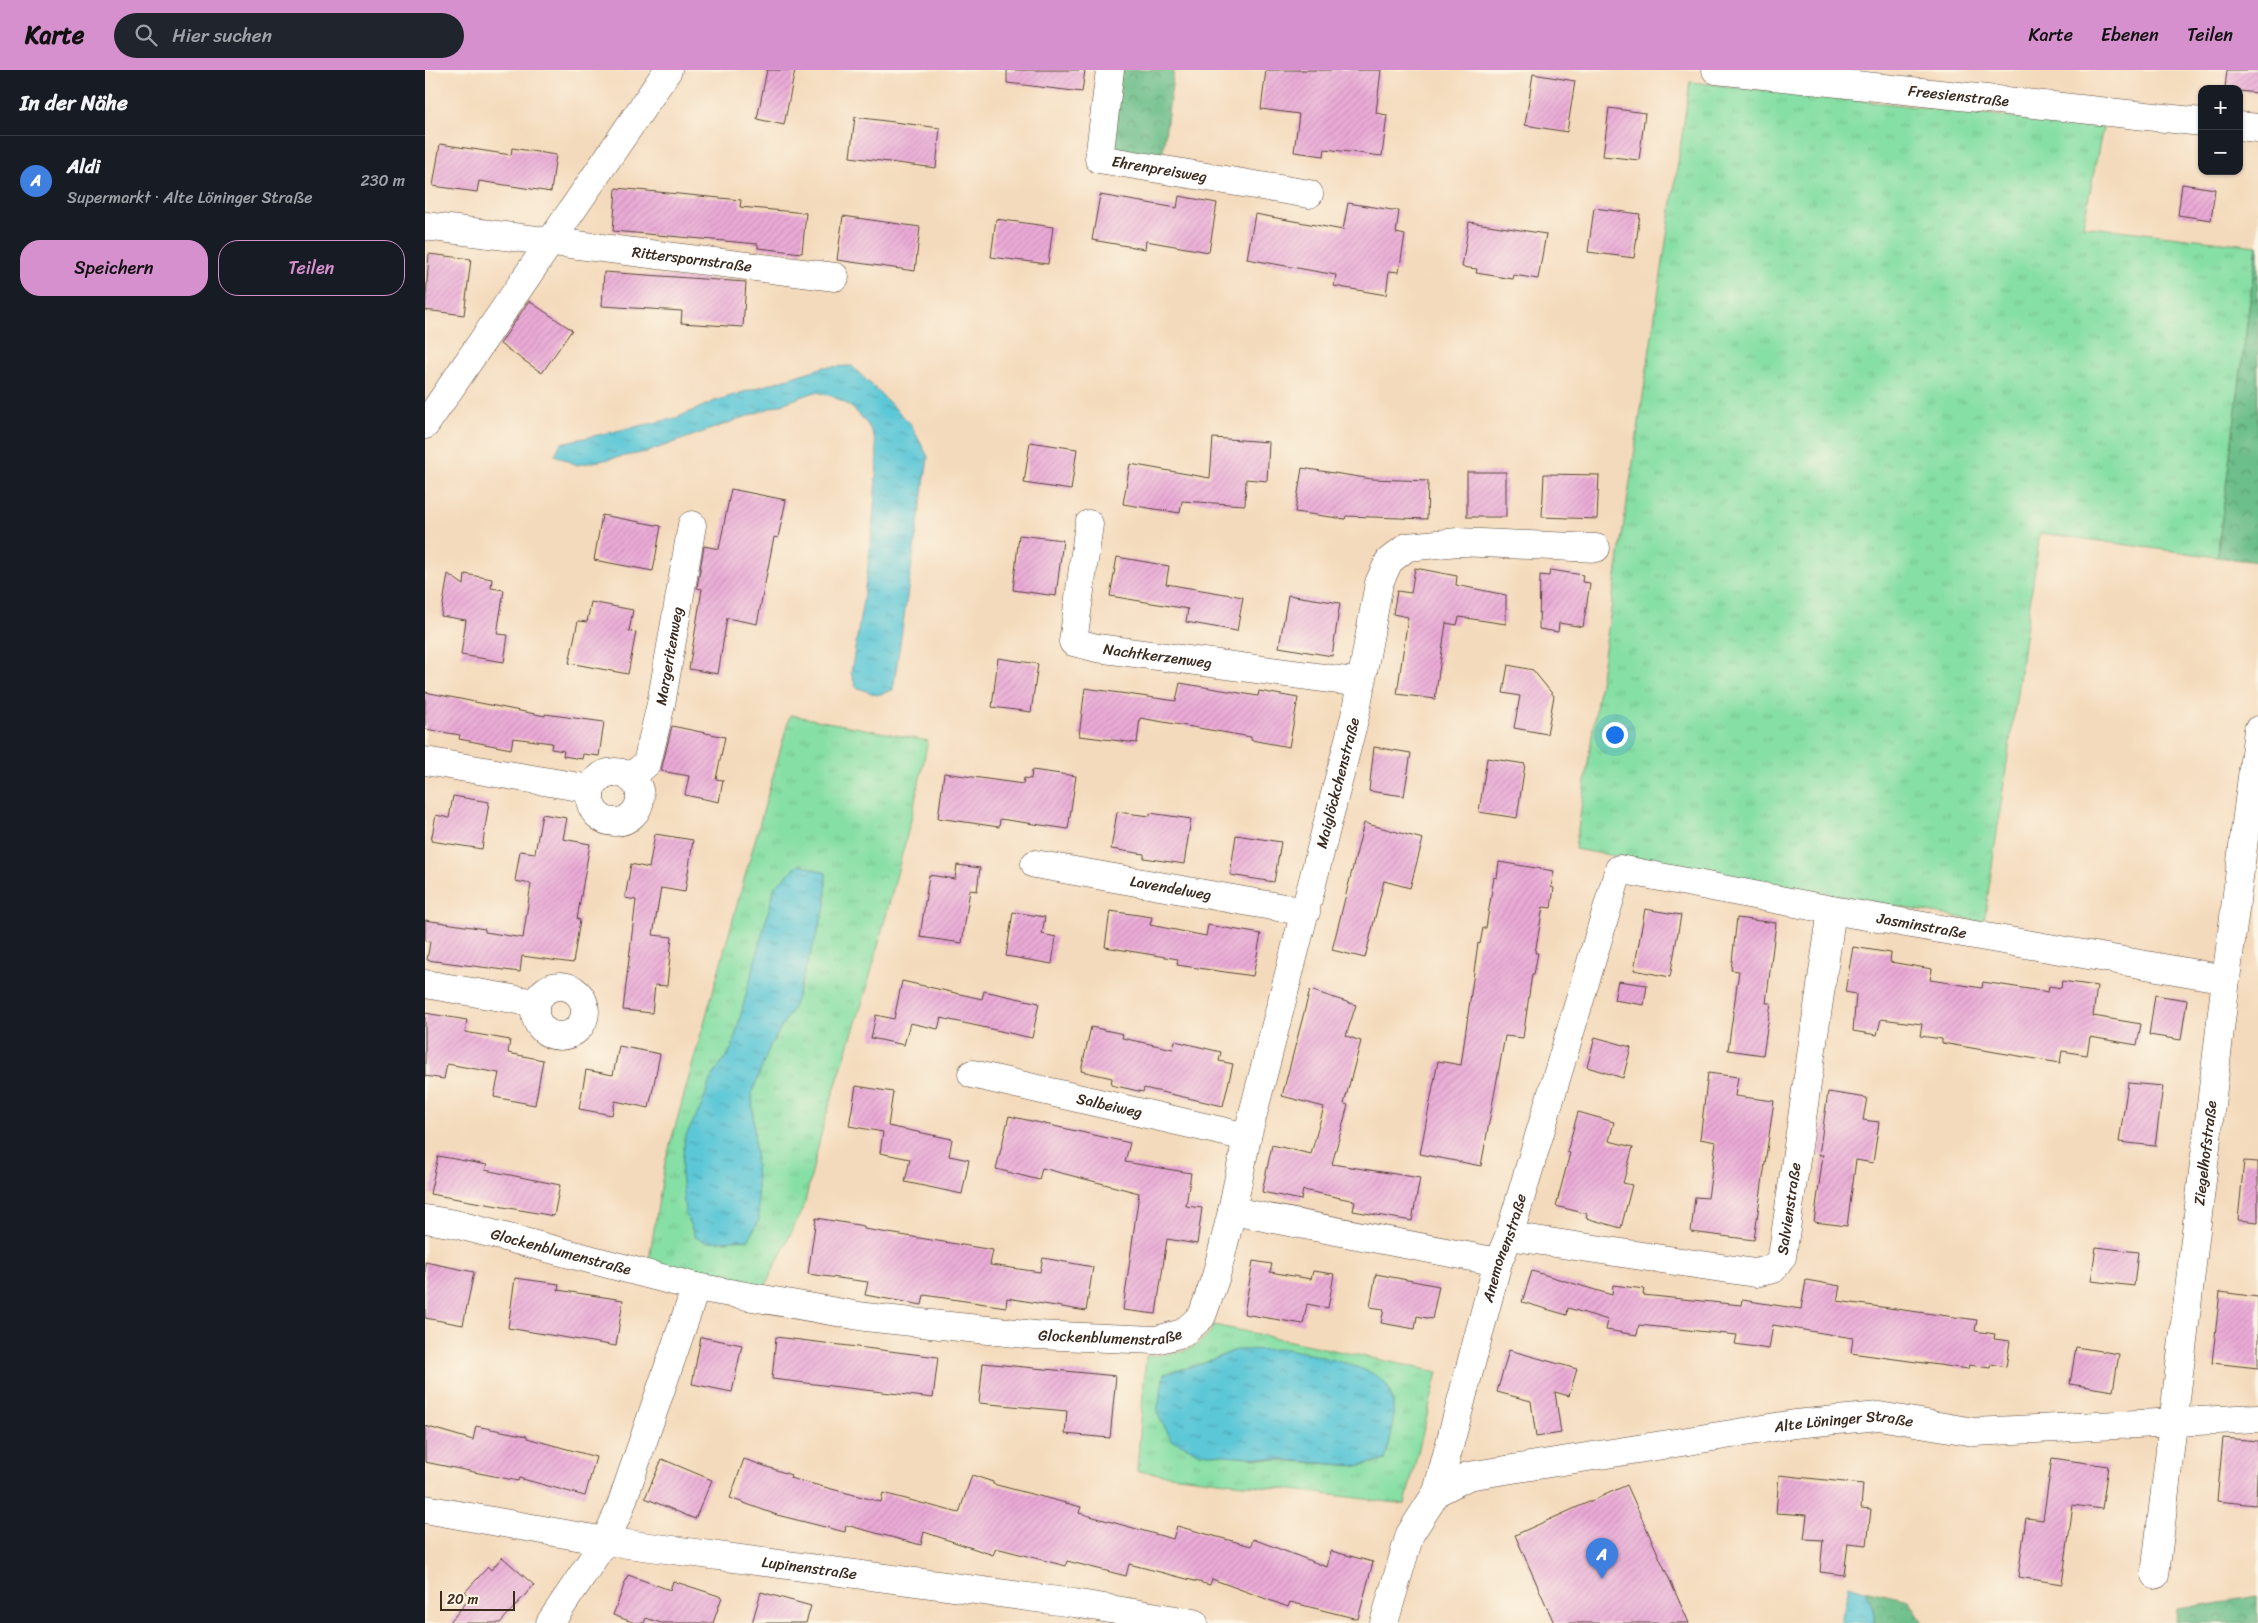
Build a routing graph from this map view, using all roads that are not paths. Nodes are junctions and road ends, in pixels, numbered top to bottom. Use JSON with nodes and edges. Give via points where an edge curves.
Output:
{"nodes":[{"id":1,"x":668,"y":70,"type":"edge"},
{"id":2,"x":1111,"y":70,"type":"edge"},
{"id":3,"x":1716,"y":70,"type":"edge"},
{"id":4,"x":2198,"y":122,"type":"edge"},
{"id":5,"x":2243,"y":126,"type":"edge"},
{"id":6,"x":2258,"y":128,"type":"edge"},
{"id":7,"x":1309,"y":194,"type":"dead end"},
{"id":8,"x":425,"y":226,"type":"edge"},
{"id":9,"x":549,"y":241,"type":"junction"},
{"id":10,"x":835,"y":277,"type":"dead end"},
{"id":11,"x":425,"y":425,"type":"edge"},
{"id":12,"x":1089,"y":524,"type":"dead end"},
{"id":13,"x":691,"y":525,"type":"dead end"},
{"id":14,"x":1596,"y":548,"type":"dead end"},
{"id":15,"x":1361,"y":683,"type":"junction"},
{"id":16,"x":2258,"y":730,"type":"edge"},
{"id":17,"x":425,"y":761,"type":"edge"},
{"id":18,"x":630,"y":778,"type":"junction"},
{"id":19,"x":591,"y":789,"type":"junction"},
{"id":20,"x":1035,"y":864,"type":"dead end"},
{"id":21,"x":1619,"y":869,"type":"joint"},
{"id":22,"x":1832,"y":910,"type":"junction"},
{"id":23,"x":1306,"y":912,"type":"junction"},
{"id":24,"x":2226,"y":979,"type":"junction"},
{"id":25,"x":425,"y":984,"type":"edge"},
{"id":26,"x":536,"y":1003,"type":"dead end"},
{"id":27,"x":972,"y":1074,"type":"dead end"},
{"id":28,"x":1247,"y":1137,"type":"junction"},
{"id":29,"x":1232,"y":1211,"type":"junction"},
{"id":30,"x":425,"y":1219,"type":"edge"},
{"id":31,"x":1509,"y":1236,"type":"junction"},
{"id":32,"x":1497,"y":1262,"type":"junction"},
{"id":33,"x":696,"y":1287,"type":"junction"},
{"id":34,"x":2258,"y":1418,"type":"edge"},
{"id":35,"x":2173,"y":1423,"type":"junction"},
{"id":36,"x":1437,"y":1492,"type":"junction"},
{"id":37,"x":425,"y":1509,"type":"edge"},
{"id":38,"x":605,"y":1540,"type":"junction"},
{"id":39,"x":2155,"y":1575,"type":"dead end"},
{"id":40,"x":1072,"y":1613,"type":"edge"},
{"id":41,"x":550,"y":1623,"type":"edge"},
{"id":42,"x":1193,"y":1623,"type":"edge"},
{"id":43,"x":1384,"y":1623,"type":"edge"}],
"edges":[{"from":1,"to":9,"type":"street"},
{"from":2,"to":7,"type":"street","name":"Ehrenpreisweg","via":[[1099,160]]},
{"from":3,"to":4,"type":"street","name":"Freesienstraße"},
{"from":5,"to":6,"type":"street"},
{"from":8,"to":9,"type":"street","name":"Ritterspornstraße"},
{"from":9,"to":10,"type":"street","name":"Ritterspornstraße"},
{"from":9,"to":11,"type":"street"},
{"from":12,"to":15,"type":"street","name":"Nachtkerzenweg","via":[[1073,642],[1097,648]]},
{"from":13,"to":18,"type":"street","name":"Margeritenweg","via":[[652,743],[647,762]]},
{"from":14,"to":15,"type":"street","name":"Maiglöckchenstraße","via":[[1459,542],[1407,547],[1389,561],[1379,583]]},
{"from":15,"to":23,"type":"street","name":"Maiglöckchenstraße"},
{"from":16,"to":24,"type":"street","name":"Ziegelhofstraße"},
{"from":17,"to":19,"type":"street"},
{"from":18,"to":19,"type":"street","via":[[611,772],[599,778]]},
{"from":18,"to":19,"type":"street","via":[[639,790],[640,800],[636,811],[617,822],[598,816],[592,808]]},
{"from":20,"to":23,"type":"street","name":"Lavendelweg"},
{"from":21,"to":22,"type":"street","name":"Jasminstraße"},
{"from":21,"to":31,"type":"street","name":"Anemonenstraße"},
{"from":22,"to":24,"type":"street","name":"Jasminstraße"},
{"from":22,"to":31,"type":"street","name":"Salvienstraße","via":[[1782,1256],[1773,1269],[1755,1273]]},
{"from":23,"to":28,"type":"street","name":"Maiglöckchenstraße"},
{"from":24,"to":35,"type":"street","name":"Ziegelhofstraße"},
{"from":25,"to":26,"type":"street"},
{"from":27,"to":28,"type":"street","name":"Salbeiweg"},
{"from":28,"to":29,"type":"street","name":"Maiglöckchenstraße"},
{"from":29,"to":32,"type":"street"},
{"from":29,"to":33,"type":"street","name":"Glockenblumenstraße","via":[[1201,1316],[1183,1332],[1157,1340],[1035,1335],[874,1318]]},
{"from":30,"to":33,"type":"street","name":"Glockenblumenstraße","via":[[465,1226]]},
{"from":31,"to":32,"type":"street","name":"Anemonenstraße"},
{"from":32,"to":36,"type":"street","name":"Anemonenstraße"},
{"from":33,"to":38,"type":"street","via":[[619,1511]]},
{"from":34,"to":35,"type":"street","name":"Alte Löninger Straße"},
{"from":35,"to":36,"type":"street","name":"Alte Löninger Straße","via":[[1974,1432],[1879,1416],[1823,1421],[1468,1476]]},
{"from":35,"to":39,"type":"street","name":"Ziegelhofstraße"},
{"from":36,"to":43,"type":"street","name":"Anemonenstraße","via":[[1410,1534]]},
{"from":37,"to":38,"type":"street","name":"Lupinenstraße"},
{"from":38,"to":40,"type":"street","name":"Lupinenstraße"},
{"from":38,"to":41,"type":"street"},
{"from":40,"to":42,"type":"street","name":"Lupinenstraße"}]}
